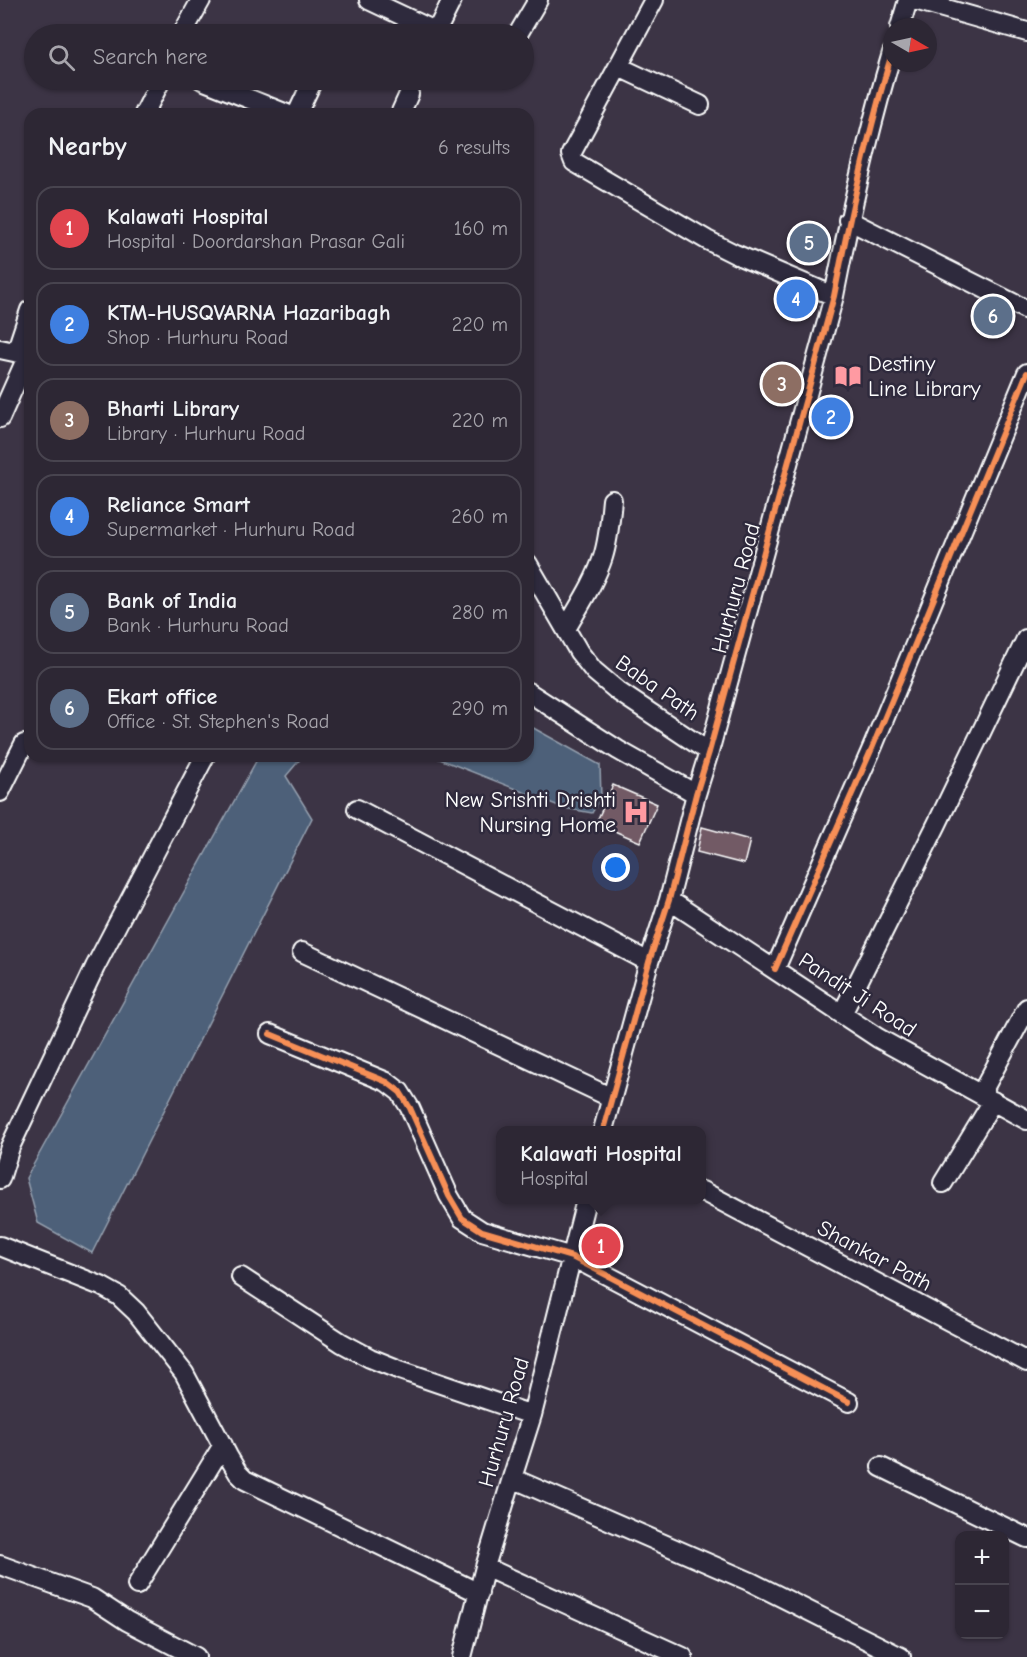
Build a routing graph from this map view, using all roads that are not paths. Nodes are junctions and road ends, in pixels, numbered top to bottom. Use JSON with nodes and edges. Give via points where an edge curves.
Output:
{"nodes":[{"id":1,"x":201,"y":0,"type":"edge"},
{"id":2,"x":369,"y":0,"type":"edge"},
{"id":3,"x":452,"y":0,"type":"edge"},
{"id":4,"x":538,"y":0,"type":"edge"},
{"id":5,"x":654,"y":0,"type":"edge"},
{"id":6,"x":908,"y":0,"type":"edge"},
{"id":7,"x":915,"y":0,"type":"edge"},
{"id":8,"x":903,"y":18,"type":"edge"},
{"id":9,"x":188,"y":24,"type":"edge"},
{"id":10,"x":420,"y":24,"type":"edge"},
{"id":11,"x":443,"y":24,"type":"edge"},
{"id":12,"x":524,"y":24,"type":"edge"},
{"id":13,"x":1027,"y":32,"type":"edge"},
{"id":14,"x":619,"y":67,"type":"junction"},
{"id":15,"x":886,"y":72,"type":"edge"},
{"id":16,"x":156,"y":90,"type":"edge"},
{"id":17,"x":227,"y":90,"type":"edge"},
{"id":18,"x":308,"y":90,"type":"edge"},
{"id":19,"x":409,"y":94,"type":"dead end"},
{"id":20,"x":700,"y":105,"type":"dead end"},
{"id":21,"x":147,"y":108,"type":"edge"},
{"id":22,"x":272,"y":108,"type":"edge"},
{"id":23,"x":300,"y":108,"type":"edge"},
{"id":24,"x":403,"y":108,"type":"edge"},
{"id":25,"x":848,"y":220,"type":"junction"},
{"id":26,"x":834,"y":296,"type":"junction"},
{"id":27,"x":1027,"y":310,"type":"edge"},
{"id":28,"x":24,"y":333,"type":"edge"},
{"id":29,"x":19,"y":353,"type":"edge"},
{"id":30,"x":1027,"y":373,"type":"edge"},
{"id":31,"x":0,"y":418,"type":"edge"},
{"id":32,"x":612,"y":500,"type":"dead end"},
{"id":33,"x":534,"y":574,"type":"edge"},
{"id":34,"x":566,"y":629,"type":"junction"},
{"id":35,"x":1026,"y":639,"type":"edge"},
{"id":36,"x":534,"y":696,"type":"edge"},
{"id":37,"x":24,"y":744,"type":"dead end"},
{"id":38,"x":709,"y":752,"type":"junction"},
{"id":39,"x":202,"y":762,"type":"edge"},
{"id":40,"x":0,"y":792,"type":"edge"},
{"id":41,"x":696,"y":794,"type":"junction"},
{"id":42,"x":357,"y":809,"type":"dead end"},
{"id":43,"x":669,"y":900,"type":"junction"},
{"id":44,"x":302,"y":952,"type":"dead end"},
{"id":45,"x":649,"y":962,"type":"junction"},
{"id":46,"x":775,"y":969,"type":"junction"},
{"id":47,"x":1027,"y":1008,"type":"edge"},
{"id":48,"x":842,"y":1014,"type":"junction"},
{"id":49,"x":270,"y":1034,"type":"dead end"},
{"id":50,"x":612,"y":1098,"type":"junction"},
{"id":51,"x":987,"y":1098,"type":"junction"},
{"id":52,"x":1027,"y":1120,"type":"edge"},
{"id":53,"x":604,"y":1126,"type":"edge"},
{"id":54,"x":7,"y":1136,"type":"edge"},
{"id":55,"x":0,"y":1179,"type":"edge"},
{"id":56,"x":943,"y":1183,"type":"dead end"},
{"id":57,"x":706,"y":1193,"type":"edge"},
{"id":58,"x":585,"y":1204,"type":"edge"},
{"id":59,"x":0,"y":1246,"type":"edge"},
{"id":60,"x":572,"y":1257,"type":"junction"},
{"id":61,"x":241,"y":1277,"type":"dead end"},
{"id":62,"x":1027,"y":1362,"type":"edge"},
{"id":63,"x":849,"y":1402,"type":"dead end"},
{"id":64,"x":532,"y":1415,"type":"junction"},
{"id":65,"x":223,"y":1445,"type":"junction"},
{"id":66,"x":881,"y":1467,"type":"dead end"},
{"id":67,"x":512,"y":1478,"type":"junction"},
{"id":68,"x":1027,"y":1538,"type":"edge"},
{"id":69,"x":0,"y":1565,"type":"edge"},
{"id":70,"x":485,"y":1567,"type":"junction"},
{"id":71,"x":137,"y":1585,"type":"dead end"},
{"id":72,"x":479,"y":1593,"type":"junction"},
{"id":73,"x":196,"y":1657,"type":"edge"},
{"id":74,"x":462,"y":1657,"type":"edge"},
{"id":75,"x":683,"y":1657,"type":"edge"},
{"id":76,"x":901,"y":1657,"type":"edge"}],
"edges":[{"from":1,"to":9,"type":"street"},
{"from":2,"to":10,"type":"street"},
{"from":3,"to":11,"type":"street"},
{"from":4,"to":12,"type":"street"},
{"from":5,"to":14,"type":"street"},
{"from":6,"to":8,"type":"street"},
{"from":7,"to":13,"type":"street"},
{"from":14,"to":20,"type":"street"},
{"from":14,"to":26,"type":"street","via":[[572,154],[574,162],[707,240]]},
{"from":15,"to":25,"type":"street","name":"Hurhuru Road"},
{"from":16,"to":21,"type":"street"},
{"from":17,"to":22,"type":"street"},
{"from":18,"to":23,"type":"street"},
{"from":19,"to":24,"type":"street"},
{"from":25,"to":26,"type":"street","name":"Hurhuru Road"},
{"from":25,"to":27,"type":"street"},
{"from":26,"to":38,"type":"street","name":"Hurhuru Road"},
{"from":28,"to":29,"type":"street"},
{"from":29,"to":31,"type":"street"},
{"from":30,"to":46,"type":"street","via":[[873,746]]},
{"from":32,"to":34,"type":"street","via":[[603,557]]},
{"from":33,"to":34,"type":"street","name":"Baba Path"},
{"from":34,"to":38,"type":"street","name":"Baba Path","via":[[594,671],[611,686]]},
{"from":35,"to":48,"type":"street"},
{"from":36,"to":41,"type":"street"},
{"from":37,"to":40,"type":"street"},
{"from":38,"to":41,"type":"street","name":"Hurhuru Road"},
{"from":39,"to":54,"type":"street"},
{"from":41,"to":43,"type":"street","name":"Hurhuru Road"},
{"from":42,"to":45,"type":"street"},
{"from":43,"to":45,"type":"street","name":"Hurhuru Road"},
{"from":43,"to":46,"type":"street","name":"Pandit Ji Road"},
{"from":44,"to":50,"type":"street"},
{"from":45,"to":50,"type":"street","name":"Hurhuru Road"},
{"from":46,"to":48,"type":"street","name":"Pandit Ji Road"},
{"from":47,"to":51,"type":"street"},
{"from":48,"to":51,"type":"street","name":"Pandit Ji Road"},
{"from":49,"to":60,"type":"street","via":[[387,1082],[400,1092],[462,1218],[482,1231]]},
{"from":50,"to":53,"type":"street","name":"Hurhuru Road"},
{"from":51,"to":52,"type":"street","name":"Pandit Ji Road"},
{"from":51,"to":56,"type":"street"},
{"from":54,"to":55,"type":"street"},
{"from":57,"to":62,"type":"street","name":"Shankar Path"},
{"from":58,"to":60,"type":"street","name":"Hurhuru Road"},
{"from":59,"to":65,"type":"street","via":[[119,1296],[184,1373]]},
{"from":60,"to":63,"type":"street"},
{"from":60,"to":64,"type":"street","name":"Hurhuru Road"},
{"from":61,"to":64,"type":"street","via":[[370,1358]]},
{"from":64,"to":67,"type":"street","name":"Hurhuru Road"},
{"from":65,"to":71,"type":"street"},
{"from":65,"to":72,"type":"street","via":[[245,1480]]},
{"from":66,"to":68,"type":"street"},
{"from":67,"to":70,"type":"street","name":"Hurhuru Road"},
{"from":67,"to":76,"type":"street","via":[[751,1582]]},
{"from":69,"to":73,"type":"street","via":[[92,1598]]},
{"from":70,"to":72,"type":"street","name":"Hurhuru Road"},
{"from":70,"to":75,"type":"street"},
{"from":72,"to":74,"type":"street","name":"Hurhuru Road"}]}
